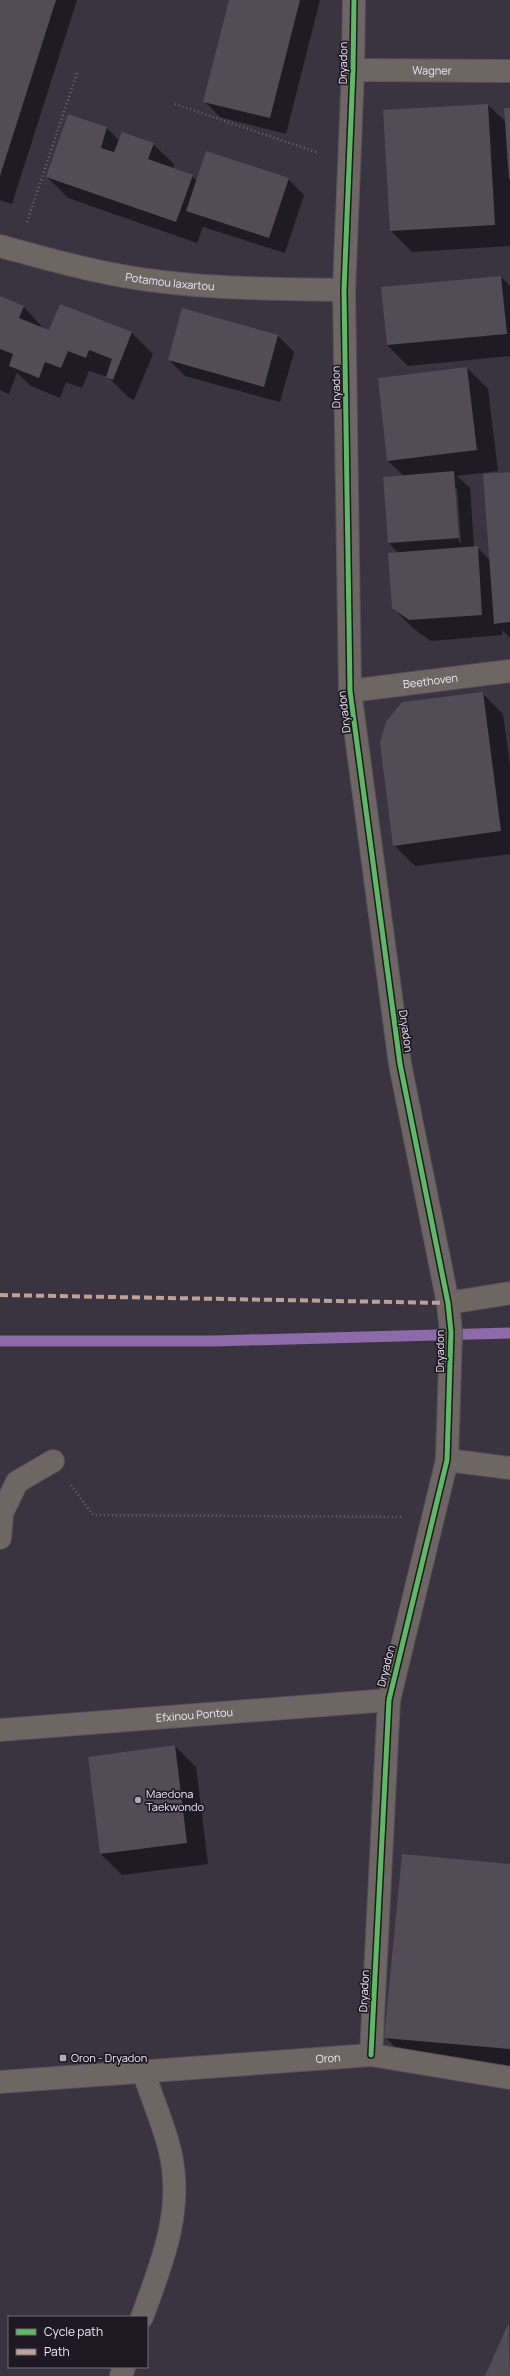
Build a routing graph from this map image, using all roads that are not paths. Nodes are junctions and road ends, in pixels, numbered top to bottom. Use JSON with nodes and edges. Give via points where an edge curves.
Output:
{"nodes":[{"id":1,"x":354,"y":0,"type":"edge"},
{"id":2,"x":353,"y":70,"type":"junction"},
{"id":3,"x":510,"y":71,"type":"edge"},
{"id":4,"x":9,"y":248,"type":"edge"},
{"id":5,"x":344,"y":290,"type":"junction"},
{"id":6,"x":510,"y":671,"type":"edge"},
{"id":7,"x":350,"y":691,"type":"junction"},
{"id":8,"x":510,"y":1293,"type":"edge"},
{"id":9,"x":448,"y":1303,"type":"junction"},
{"id":10,"x":447,"y":1460,"type":"junction"},
{"id":11,"x":53,"y":1461,"type":"road end"},
{"id":12,"x":510,"y":1468,"type":"edge"},
{"id":13,"x":0,"y":1538,"type":"edge"},
{"id":14,"x":389,"y":1700,"type":"junction"},
{"id":15,"x":0,"y":1730,"type":"edge"},
{"id":16,"x":370,"y":2055,"type":"junction"},
{"id":17,"x":144,"y":2073,"type":"junction"},
{"id":18,"x":510,"y":2078,"type":"edge"},
{"id":19,"x":0,"y":2082,"type":"edge"},
{"id":20,"x":142,"y":2316,"type":"edge"}],
"edges":[{"from":1,"to":2,"type":"street","name":"Dryadon"},
{"from":2,"to":3,"type":"street","name":"Wagner"},
{"from":2,"to":5,"type":"street","name":"Dryadon"},
{"from":4,"to":5,"type":"street","name":"Potamou Iaxartou","via":[[112,274],[169,283],[240,288]]},
{"from":5,"to":7,"type":"street","name":"Dryadon"},
{"from":6,"to":7,"type":"street","name":"Beethoven"},
{"from":7,"to":9,"type":"street","name":"Dryadon","via":[[400,1064]]},
{"from":8,"to":9,"type":"street"},
{"from":9,"to":10,"type":"street","name":"Dryadon","via":[[451,1332]]},
{"from":10,"to":12,"type":"street"},
{"from":10,"to":14,"type":"street","name":"Dryadon"},
{"from":11,"to":13,"type":"street","via":[[17,1482],[2,1513]]},
{"from":14,"to":15,"type":"street","name":"Efxinou Pontou"},
{"from":14,"to":16,"type":"street","name":"Dryadon"},
{"from":16,"to":17,"type":"street","name":"Oron"},
{"from":16,"to":18,"type":"street","name":"Oron"},
{"from":17,"to":19,"type":"street","name":"Oron"},
{"from":17,"to":20,"type":"street","via":[[170,2152],[174,2190],[172,2229]]}]}
